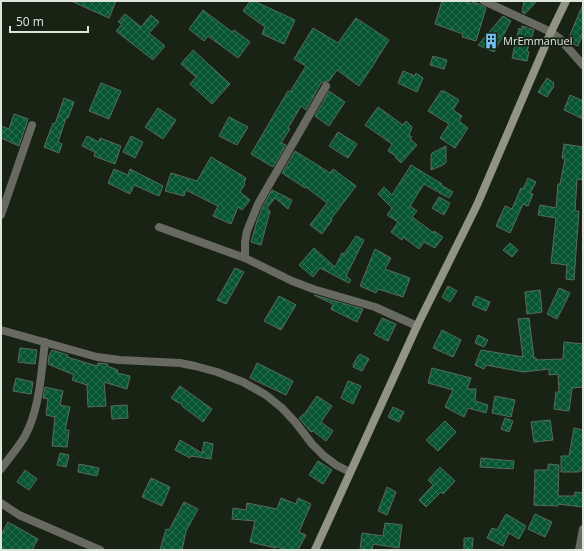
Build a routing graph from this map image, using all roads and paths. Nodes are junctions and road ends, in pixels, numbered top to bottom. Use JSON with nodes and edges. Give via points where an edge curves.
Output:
{"nodes":[{"id":1,"x":484,"y":1,"type":"edge"},
{"id":2,"x":566,"y":1,"type":"edge"},
{"id":3,"x":551,"y":32,"type":"junction"},
{"id":4,"x":583,"y":65,"type":"edge"},
{"id":5,"x":326,"y":86,"type":"dead end"},
{"id":6,"x":32,"y":125,"type":"dead end"},
{"id":7,"x":1,"y":215,"type":"edge"},
{"id":8,"x":159,"y":227,"type":"dead end"},
{"id":9,"x":245,"y":258,"type":"junction"},
{"id":10,"x":417,"y":326,"type":"junction"},
{"id":11,"x":1,"y":330,"type":"edge"},
{"id":12,"x":45,"y":342,"type":"junction"},
{"id":13,"x":1,"y":469,"type":"edge"},
{"id":14,"x":350,"y":472,"type":"junction"},
{"id":15,"x":1,"y":503,"type":"edge"},
{"id":16,"x":583,"y":529,"type":"edge"},
{"id":17,"x":100,"y":550,"type":"edge"},
{"id":18,"x":315,"y":550,"type":"edge"},
{"id":19,"x":578,"y":550,"type":"edge"}],
"edges":[{"from":1,"to":3,"type":"street"},
{"from":2,"to":3,"type":"main road"},
{"from":3,"to":4,"type":"street"},
{"from":3,"to":10,"type":"main road","via":[[477,205]]},
{"from":5,"to":9,"type":"street","via":[[258,204],[247,231]]},
{"from":6,"to":7,"type":"street"},
{"from":8,"to":9,"type":"street"},
{"from":9,"to":10,"type":"street","via":[[292,281],[375,307]]},
{"from":10,"to":14,"type":"main road"},
{"from":11,"to":12,"type":"street"},
{"from":12,"to":13,"type":"street","via":[[39,393],[33,418],[25,436]]},
{"from":12,"to":14,"type":"street","via":[[97,356],[195,366],[243,382],[282,408],[324,456]]},
{"from":14,"to":18,"type":"main road"},
{"from":15,"to":17,"type":"street","via":[[20,515]]},
{"from":16,"to":19,"type":"street"}]}
